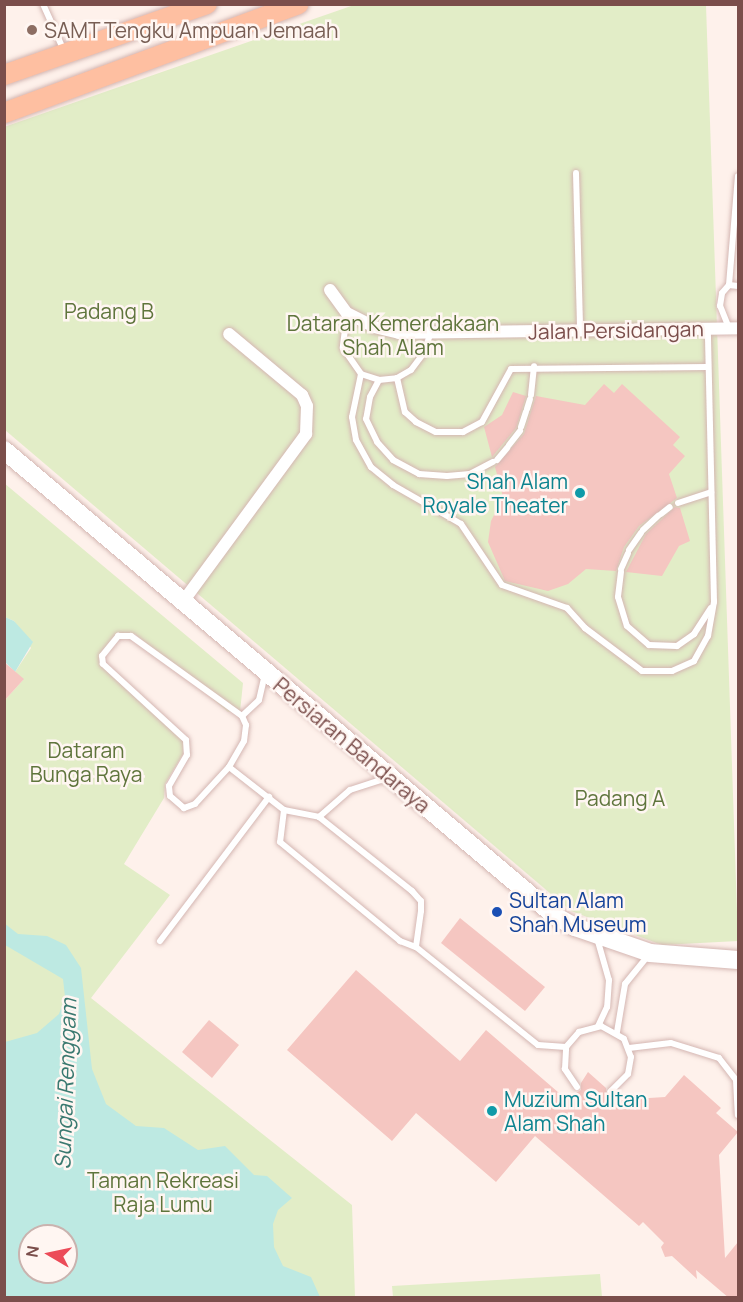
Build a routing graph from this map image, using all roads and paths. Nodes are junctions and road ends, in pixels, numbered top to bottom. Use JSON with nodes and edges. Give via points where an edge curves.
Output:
{"nodes":[{"id":1,"x":43,"y":4,"type":"edge"},
{"id":2,"x":207,"y":4,"type":"edge"},
{"id":3,"x":299,"y":4,"type":"edge"},
{"id":4,"x":66,"y":57,"type":"junction"},
{"id":5,"x":4,"y":75,"type":"edge"},
{"id":6,"x":4,"y":113,"type":"edge"},
{"id":7,"x":576,"y":173,"type":"dead end"},
{"id":8,"x":738,"y":176,"type":"edge"},
{"id":9,"x":729,"y":285,"type":"junction"},
{"id":10,"x":738,"y":286,"type":"edge"},
{"id":11,"x":330,"y":290,"type":"dead end"},
{"id":12,"x":346,"y":313,"type":"junction"},
{"id":13,"x":708,"y":328,"type":"junction"},
{"id":14,"x":734,"y":328,"type":"edge"},
{"id":15,"x":580,"y":329,"type":"junction"},
{"id":16,"x":229,"y":334,"type":"dead end"},
{"id":17,"x":430,"y":335,"type":"junction"},
{"id":18,"x":534,"y":366,"type":"junction"},
{"id":19,"x":707,"y":367,"type":"junction"},
{"id":20,"x":361,"y":374,"type":"junction"},
{"id":21,"x":397,"y":378,"type":"junction"},
{"id":22,"x":379,"y":380,"type":"junction"},
{"id":23,"x":4,"y":450,"type":"edge"},
{"id":24,"x":711,"y":492,"type":"junction"},
{"id":25,"x":678,"y":502,"type":"dead end"},
{"id":26,"x":670,"y":507,"type":"dead end"},
{"id":27,"x":714,"y":602,"type":"junction"},
{"id":28,"x":182,"y":603,"type":"junction"},
{"id":29,"x":265,"y":672,"type":"junction"},
{"id":30,"x":242,"y":716,"type":"junction"},
{"id":31,"x":229,"y":767,"type":"junction"},
{"id":32,"x":394,"y":777,"type":"junction"},
{"id":33,"x":269,"y":796,"type":"junction"},
{"id":34,"x":284,"y":810,"type":"junction"},
{"id":35,"x":319,"y":817,"type":"junction"},
{"id":36,"x":596,"y":935,"type":"junction"},
{"id":37,"x":160,"y":941,"type":"dead end"},
{"id":38,"x":417,"y":947,"type":"junction"},
{"id":39,"x":650,"y":953,"type":"junction"},
{"id":40,"x":738,"y":960,"type":"edge"},
{"id":41,"x":598,"y":1026,"type":"junction"},
{"id":42,"x":617,"y":1032,"type":"junction"},
{"id":43,"x":566,"y":1047,"type":"junction"},
{"id":44,"x":629,"y":1048,"type":"junction"},
{"id":45,"x":577,"y":1087,"type":"dead end"},
{"id":46,"x":610,"y":1092,"type":"dead end"},
{"id":47,"x":738,"y":1115,"type":"edge"}],
"edges":[{"from":1,"to":4,"type":"lane"},
{"from":2,"to":4,"type":"main road"},
{"from":3,"to":6,"type":"main road"},
{"from":4,"to":5,"type":"main road"},
{"from":7,"to":15,"type":"lane"},
{"from":8,"to":9,"type":"lane"},
{"from":9,"to":10,"type":"lane"},
{"from":9,"to":14,"type":"lane","via":[[722,293],[720,306]]},
{"from":11,"to":12,"type":"street","name":"Jalan Persidangan"},
{"from":12,"to":17,"type":"street","name":"Jalan Persidangan","via":[[374,327]]},
{"from":12,"to":20,"type":"lane","via":[[342,348]]},
{"from":13,"to":14,"type":"street","name":"Jalan Persidangan"},
{"from":13,"to":15,"type":"street","name":"Jalan Persidangan"},
{"from":13,"to":19,"type":"lane"},
{"from":15,"to":17,"type":"street","name":"Jalan Persidangan"},
{"from":16,"to":28,"type":"street","via":[[302,395],[307,406],[306,434]]},
{"from":17,"to":21,"type":"lane","via":[[411,370]]},
{"from":18,"to":19,"type":"lane"},
{"from":18,"to":21,"type":"lane","via":[[511,369],[482,422],[463,432],[436,432],[416,422],[405,412]]},
{"from":18,"to":22,"type":"lane","via":[[520,429],[495,461],[470,474],[419,474],[393,460],[377,442],[366,419],[370,397]]},
{"from":19,"to":24,"type":"lane"},
{"from":20,"to":22,"type":"lane"},
{"from":20,"to":27,"type":"lane","via":[[352,417],[356,440],[371,466],[393,485],[461,524],[502,585],[567,608],[603,643],[642,671],[672,671],[694,661],[708,636]]},
{"from":21,"to":22,"type":"lane"},
{"from":23,"to":28,"type":"main road","name":"Persiaran Bandaraya"},
{"from":24,"to":25,"type":"lane"},
{"from":24,"to":27,"type":"lane"},
{"from":26,"to":27,"type":"lane","via":[[642,532],[621,570],[618,597],[627,626],[649,645],[677,646],[694,634]]},
{"from":28,"to":29,"type":"main road","name":"Persiaran Bandaraya"},
{"from":29,"to":30,"type":"lane","via":[[259,699]]},
{"from":29,"to":32,"type":"main road","name":"Persiaran Bandaraya"},
{"from":30,"to":31,"type":"lane","via":[[246,725],[244,741]]},
{"from":30,"to":31,"type":"lane","via":[[130,636],[118,636],[102,656],[107,669],[186,740],[187,755],[169,786],[170,796],[184,808],[195,804]]},
{"from":31,"to":33,"type":"lane"},
{"from":32,"to":35,"type":"lane","via":[[351,790]]},
{"from":32,"to":36,"type":"main road","name":"Persiaran Bandaraya","via":[[555,916]]},
{"from":33,"to":34,"type":"lane"},
{"from":33,"to":37,"type":"lane"},
{"from":34,"to":35,"type":"lane"},
{"from":34,"to":38,"type":"lane","via":[[280,842],[400,941]]},
{"from":35,"to":38,"type":"lane","via":[[421,901]]},
{"from":36,"to":39,"type":"main road","name":"Persiaran Bandaraya"},
{"from":36,"to":41,"type":"lane","via":[[609,980],[607,1007]]},
{"from":38,"to":43,"type":"lane","via":[[538,1045]]},
{"from":39,"to":40,"type":"main road","name":"Persiaran Bandaraya"},
{"from":39,"to":42,"type":"lane","via":[[625,984]]},
{"from":41,"to":42,"type":"lane"},
{"from":41,"to":43,"type":"lane","via":[[579,1032]]},
{"from":42,"to":44,"type":"lane"},
{"from":43,"to":45,"type":"lane","via":[[565,1069]]},
{"from":44,"to":46,"type":"lane","via":[[628,1074]]},
{"from":44,"to":47,"type":"lane","via":[[671,1043],[718,1058],[736,1080]]}]}
